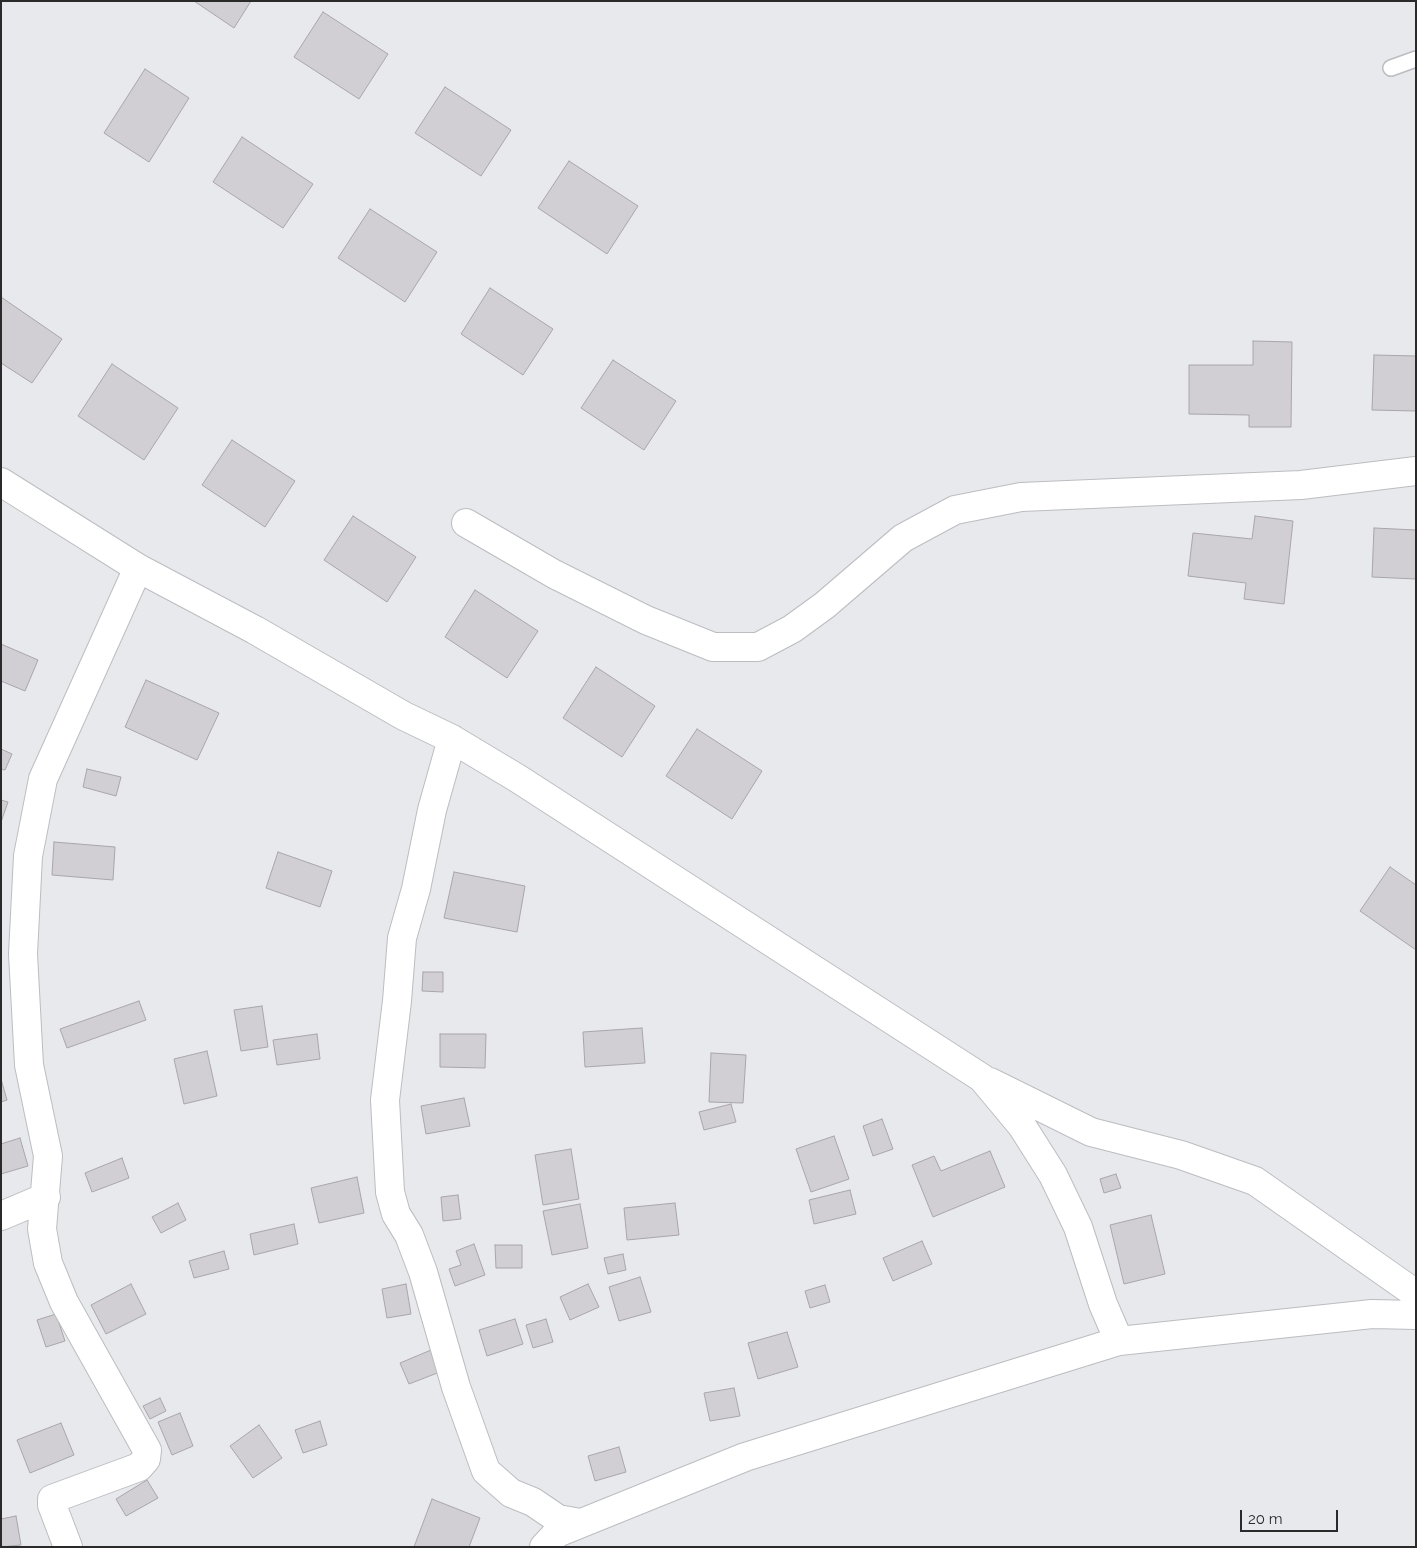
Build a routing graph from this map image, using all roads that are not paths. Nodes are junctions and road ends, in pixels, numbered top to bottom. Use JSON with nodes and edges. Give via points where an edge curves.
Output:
{"nodes":[{"id":1,"x":1416,"y":59,"type":"edge"},
{"id":2,"x":1392,"y":68,"type":"dead end"},
{"id":3,"x":1416,"y":471,"type":"edge"},
{"id":4,"x":1,"y":482,"type":"edge"},
{"id":5,"x":466,"y":523,"type":"dead end"},
{"id":6,"x":138,"y":568,"type":"junction"},
{"id":7,"x":452,"y":739,"type":"junction"},
{"id":8,"x":982,"y":1078,"type":"junction"},
{"id":9,"x":46,"y":1197,"type":"junction"},
{"id":10,"x":1,"y":1216,"type":"edge"},
{"id":11,"x":1416,"y":1294,"type":"edge"},
{"id":12,"x":1416,"y":1315,"type":"edge"},
{"id":13,"x":1119,"y":1341,"type":"junction"},
{"id":14,"x":580,"y":1523,"type":"junction"},
{"id":15,"x":68,"y":1547,"type":"edge"},
{"id":16,"x":544,"y":1547,"type":"edge"}],
"edges":[{"from":1,"to":2,"type":"lane"},
{"from":3,"to":5,"type":"street","via":[[1300,485],[1021,497],[955,510],[903,538],[818,610],[792,629],[758,647],[713,647],[646,620],[554,574]]},
{"from":4,"to":6,"type":"street"},
{"from":6,"to":7,"type":"street","via":[[255,630],[404,716]]},
{"from":6,"to":9,"type":"street","via":[[42,779],[28,856],[23,954],[29,1065],[48,1156]]},
{"from":7,"to":8,"type":"street"},
{"from":7,"to":14,"type":"street","via":[[402,938],[385,1100],[390,1192],[396,1214],[409,1235],[423,1272],[456,1387],[486,1471],[511,1493],[533,1502],[558,1519]]},
{"from":8,"to":11,"type":"street","via":[[1092,1132],[1181,1155],[1255,1181]]},
{"from":8,"to":13,"type":"street","via":[[1022,1126],[1053,1175],[1078,1227],[1102,1304]]},
{"from":9,"to":10,"type":"street"},
{"from":9,"to":15,"type":"street","via":[[42,1230],[48,1263],[60,1294],[147,1450],[146,1459],[139,1467],[52,1499]]},
{"from":12,"to":13,"type":"street","via":[[1372,1314]]},
{"from":13,"to":14,"type":"street","via":[[744,1457]]},
{"from":14,"to":16,"type":"street","via":[[557,1533]]}]}
